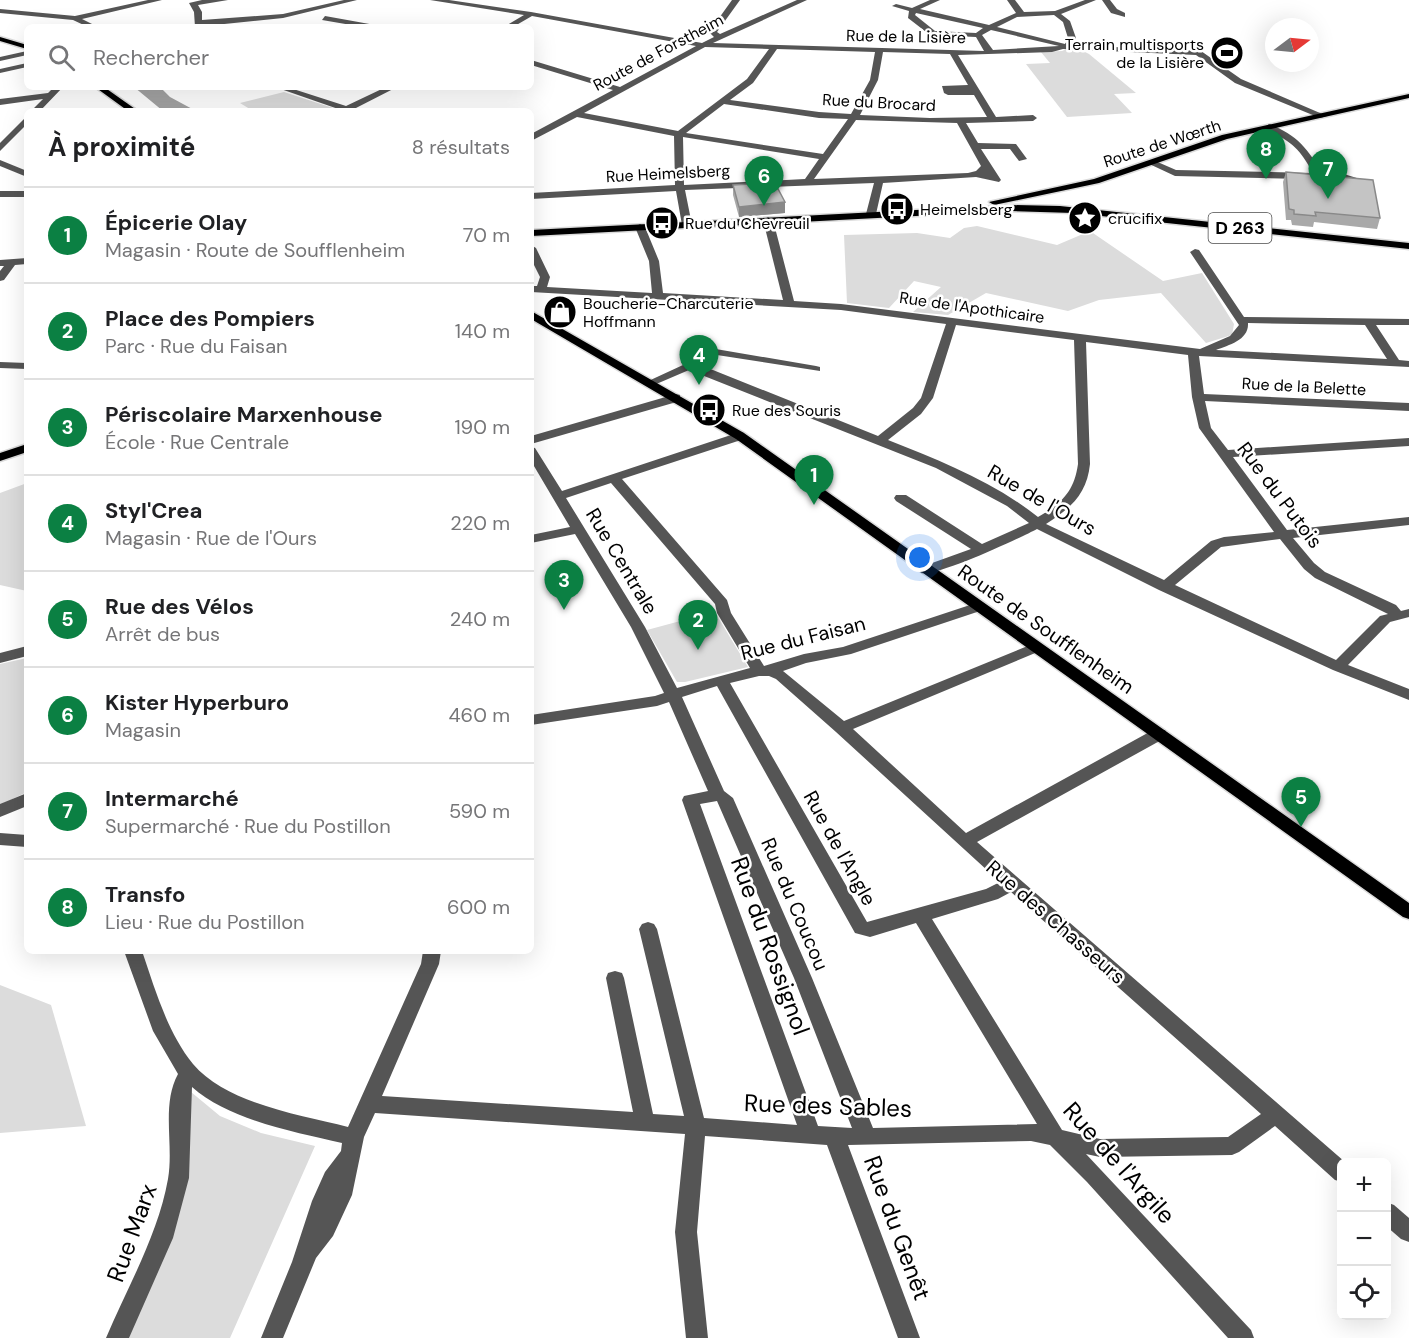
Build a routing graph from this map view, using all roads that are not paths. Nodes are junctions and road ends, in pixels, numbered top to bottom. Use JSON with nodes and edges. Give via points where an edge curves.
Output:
{"nodes":[{"id":1,"x":158,"y":0,"type":"edge"},
{"id":2,"x":224,"y":0,"type":"edge"},
{"id":3,"x":320,"y":0,"type":"edge"},
{"id":4,"x":353,"y":0,"type":"edge"},
{"id":5,"x":434,"y":0,"type":"edge"},
{"id":6,"x":736,"y":0,"type":"edge"},
{"id":7,"x":803,"y":0,"type":"edge"},
{"id":8,"x":936,"y":0,"type":"edge"},
{"id":9,"x":1011,"y":0,"type":"edge"},
{"id":10,"x":1092,"y":0,"type":"edge"},
{"id":11,"x":1106,"y":0,"type":"edge"},
{"id":12,"x":191,"y":2,"type":"edge"},
{"id":13,"x":336,"y":4,"type":"junction"},
{"id":14,"x":896,"y":6,"type":"dead end"},
{"id":15,"x":327,"y":7,"type":"junction"},
{"id":16,"x":913,"y":10,"type":"junction"},
{"id":17,"x":0,"y":11,"type":"edge"},
{"id":18,"x":1056,"y":13,"type":"junction"},
{"id":19,"x":531,"y":14,"type":"junction"},
{"id":20,"x":1021,"y":14,"type":"junction"},
{"id":21,"x":1122,"y":15,"type":"dead end"},
{"id":22,"x":75,"y":18,"type":"junction"},
{"id":23,"x":325,"y":18,"type":"junction"},
{"id":24,"x":88,"y":24,"type":"edge"},
{"id":25,"x":199,"y":24,"type":"edge"},
{"id":26,"x":208,"y":24,"type":"edge"},
{"id":27,"x":319,"y":24,"type":"edge"},
{"id":28,"x":358,"y":24,"type":"edge"},
{"id":29,"x":513,"y":24,"type":"edge"},
{"id":30,"x":989,"y":28,"type":"junction"},
{"id":31,"x":978,"y":35,"type":"junction"},
{"id":32,"x":718,"y":37,"type":"junction"},
{"id":33,"x":0,"y":39,"type":"edge"},
{"id":34,"x":703,"y":45,"type":"junction"},
{"id":35,"x":24,"y":46,"type":"edge"},
{"id":36,"x":1065,"y":46,"type":"junction"},
{"id":37,"x":774,"y":48,"type":"junction"},
{"id":38,"x":879,"y":51,"type":"junction"},
{"id":39,"x":953,"y":53,"type":"junction"},
{"id":40,"x":991,"y":53,"type":"junction"},
{"id":41,"x":24,"y":54,"type":"edge"},
{"id":42,"x":0,"y":59,"type":"edge"},
{"id":43,"x":534,"y":63,"type":"edge"},
{"id":44,"x":24,"y":66,"type":"edge"},
{"id":45,"x":3,"y":75,"type":"edge"},
{"id":46,"x":56,"y":90,"type":"edge"},
{"id":47,"x":103,"y":90,"type":"edge"},
{"id":48,"x":300,"y":90,"type":"edge"},
{"id":49,"x":387,"y":90,"type":"edge"},
{"id":50,"x":621,"y":90,"type":"junction"},
{"id":51,"x":51,"y":96,"type":"junction"},
{"id":52,"x":1409,"y":96,"type":"edge"},
{"id":53,"x":0,"y":102,"type":"edge"},
{"id":54,"x":724,"y":102,"type":"junction"},
{"id":55,"x":38,"y":108,"type":"edge"},
{"id":56,"x":130,"y":108,"type":"edge"},
{"id":57,"x":344,"y":108,"type":"edge"},
{"id":58,"x":353,"y":108,"type":"edge"},
{"id":59,"x":577,"y":114,"type":"junction"},
{"id":60,"x":1323,"y":116,"type":"junction"},
{"id":61,"x":854,"y":117,"type":"junction"},
{"id":62,"x":1033,"y":118,"type":"dead end"},
{"id":63,"x":993,"y":119,"type":"junction"},
{"id":64,"x":960,"y":120,"type":"junction"},
{"id":65,"x":24,"y":122,"type":"edge"},
{"id":66,"x":1269,"y":127,"type":"junction"},
{"id":67,"x":534,"y":136,"type":"edge"},
{"id":68,"x":678,"y":138,"type":"junction"},
{"id":69,"x":975,"y":146,"type":"junction"},
{"id":70,"x":0,"y":148,"type":"edge"},
{"id":71,"x":826,"y":157,"type":"junction"},
{"id":72,"x":1022,"y":159,"type":"dead end"},
{"id":73,"x":1150,"y":162,"type":"junction"},
{"id":74,"x":2,"y":166,"type":"edge"},
{"id":75,"x":986,"y":166,"type":"junction"},
{"id":76,"x":24,"y":173,"type":"edge"},
{"id":77,"x":976,"y":174,"type":"junction"},
{"id":78,"x":1319,"y":176,"type":"junction"},
{"id":79,"x":878,"y":180,"type":"junction"},
{"id":80,"x":1358,"y":180,"type":"edge"},
{"id":81,"x":808,"y":182,"type":"junction"},
{"id":82,"x":680,"y":188,"type":"junction"},
{"id":83,"x":0,"y":194,"type":"edge"},
{"id":84,"x":24,"y":194,"type":"edge"},
{"id":85,"x":1028,"y":195,"type":"junction"},
{"id":86,"x":534,"y":196,"type":"edge"},
{"id":87,"x":1016,"y":204,"type":"junction"},
{"id":88,"x":1040,"y":206,"type":"junction"},
{"id":89,"x":1070,"y":210,"type":"junction"},
{"id":90,"x":938,"y":211,"type":"junction"},
{"id":91,"x":871,"y":214,"type":"junction"},
{"id":92,"x":768,"y":220,"type":"junction"},
{"id":93,"x":687,"y":225,"type":"junction"},
{"id":94,"x":640,"y":227,"type":"junction"},
{"id":95,"x":534,"y":233,"type":"edge"},
{"id":96,"x":1409,"y":246,"type":"edge"},
{"id":97,"x":1195,"y":252,"type":"dead end"},
{"id":98,"x":534,"y":254,"type":"edge"},
{"id":99,"x":17,"y":260,"type":"edge"},
{"id":100,"x":0,"y":278,"type":"edge"},
{"id":101,"x":536,"y":289,"type":"edge"},
{"id":102,"x":658,"y":295,"type":"junction"},
{"id":103,"x":789,"y":304,"type":"junction"},
{"id":104,"x":534,"y":316,"type":"edge"},
{"id":105,"x":1240,"y":320,"type":"junction"},
{"id":106,"x":952,"y":321,"type":"junction"},
{"id":107,"x":1368,"y":321,"type":"junction"},
{"id":108,"x":1409,"y":322,"type":"edge"},
{"id":109,"x":1080,"y":338,"type":"junction"},
{"id":110,"x":1198,"y":352,"type":"junction"},
{"id":111,"x":1395,"y":363,"type":"junction"},
{"id":112,"x":1409,"y":364,"type":"edge"},
{"id":113,"x":0,"y":365,"type":"edge"},
{"id":114,"x":24,"y":366,"type":"edge"},
{"id":115,"x":689,"y":366,"type":"junction"},
{"id":116,"x":816,"y":369,"type":"dead end"},
{"id":117,"x":650,"y":383,"type":"junction"},
{"id":118,"x":676,"y":398,"type":"junction"},
{"id":119,"x":1198,"y":398,"type":"junction"},
{"id":120,"x":1409,"y":407,"type":"edge"},
{"id":121,"x":740,"y":436,"type":"junction"},
{"id":122,"x":534,"y":439,"type":"edge"},
{"id":123,"x":881,"y":440,"type":"junction"},
{"id":124,"x":1409,"y":442,"type":"edge"},
{"id":125,"x":24,"y":449,"type":"edge"},
{"id":126,"x":1225,"y":454,"type":"junction"},
{"id":127,"x":0,"y":456,"type":"edge"},
{"id":128,"x":534,"y":456,"type":"edge"},
{"id":129,"x":614,"y":478,"type":"junction"},
{"id":130,"x":559,"y":496,"type":"junction"},
{"id":131,"x":901,"y":498,"type":"dead end"},
{"id":132,"x":1409,"y":521,"type":"edge"},
{"id":133,"x":1037,"y":524,"type":"junction"},
{"id":134,"x":579,"y":529,"type":"junction"},
{"id":135,"x":1283,"y":534,"type":"junction"},
{"id":136,"x":534,"y":538,"type":"edge"},
{"id":137,"x":979,"y":548,"type":"junction"},
{"id":138,"x":926,"y":570,"type":"junction"},
{"id":139,"x":1164,"y":586,"type":"junction"},
{"id":140,"x":978,"y":607,"type":"junction"},
{"id":141,"x":1403,"y":614,"type":"edge"},
{"id":142,"x":1035,"y":648,"type":"junction"},
{"id":143,"x":24,"y":652,"type":"edge"},
{"id":144,"x":0,"y":658,"type":"edge"},
{"id":145,"x":1338,"y":667,"type":"junction"},
{"id":146,"x":765,"y":671,"type":"junction"},
{"id":147,"x":721,"y":680,"type":"junction"},
{"id":148,"x":1409,"y":695,"type":"edge"},
{"id":149,"x":673,"y":696,"type":"junction"},
{"id":150,"x":534,"y":720,"type":"edge"},
{"id":151,"x":842,"y":728,"type":"junction"},
{"id":152,"x":1159,"y":735,"type":"junction"},
{"id":153,"x":718,"y":795,"type":"junction"},
{"id":154,"x":24,"y":800,"type":"edge"},
{"id":155,"x":0,"y":811,"type":"edge"},
{"id":156,"x":0,"y":839,"type":"edge"},
{"id":157,"x":24,"y":841,"type":"edge"},
{"id":158,"x":965,"y":841,"type":"junction"},
{"id":159,"x":1013,"y":883,"type":"junction"},
{"id":160,"x":1409,"y":912,"type":"edge"},
{"id":161,"x":920,"y":915,"type":"junction"},
{"id":162,"x":648,"y":929,"type":"dead end"},
{"id":163,"x":134,"y":954,"type":"edge"},
{"id":164,"x":432,"y":954,"type":"edge"},
{"id":165,"x":615,"y":978,"type":"dead end"},
{"id":166,"x":189,"y":1073,"type":"junction"},
{"id":167,"x":368,"y":1104,"type":"junction"},
{"id":168,"x":1275,"y":1114,"type":"junction"},
{"id":169,"x":645,"y":1122,"type":"junction"},
{"id":170,"x":696,"y":1125,"type":"junction"},
{"id":171,"x":811,"y":1135,"type":"junction"},
{"id":172,"x":834,"y":1136,"type":"junction"},
{"id":173,"x":866,"y":1137,"type":"junction"},
{"id":174,"x":1056,"y":1138,"type":"junction"},
{"id":175,"x":346,"y":1142,"type":"junction"},
{"id":176,"x":1337,"y":1169,"type":"edge"},
{"id":177,"x":1391,"y":1216,"type":"edge"},
{"id":178,"x":1409,"y":1232,"type":"edge"},
{"id":179,"x":117,"y":1338,"type":"edge"},
{"id":180,"x":272,"y":1338,"type":"edge"},
{"id":181,"x":697,"y":1338,"type":"edge"},
{"id":182,"x":909,"y":1338,"type":"edge"},
{"id":183,"x":1243,"y":1338,"type":"edge"}],
"edges":[{"from":1,"to":22,"type":"street"},
{"from":2,"to":12,"type":"street"},
{"from":3,"to":15,"type":"street"},
{"from":4,"to":13,"type":"street"},
{"from":5,"to":19,"type":"street","name":"Rue de la Lisière"},
{"from":6,"to":32,"type":"street","via":[[713,32]]},
{"from":7,"to":32,"type":"street","name":"Route de Forstheim"},
{"from":8,"to":16,"type":"street"},
{"from":9,"to":20,"type":"street"},
{"from":10,"to":18,"type":"street"},
{"from":11,"to":21,"type":"street","via":[[1112,10]]},
{"from":12,"to":25,"type":"street","via":[[198,12]]},
{"from":13,"to":15,"type":"street"},
{"from":13,"to":23,"type":"street"},
{"from":14,"to":16,"type":"street"},
{"from":15,"to":26,"type":"street"},
{"from":16,"to":30,"type":"street"},
{"from":16,"to":31,"type":"street","via":[[911,16],[930,32]]},
{"from":17,"to":22,"type":"street"},
{"from":18,"to":20,"type":"street"},
{"from":18,"to":36,"type":"street","via":[[1071,32],[1072,41]]},
{"from":19,"to":29,"type":"street"},
{"from":19,"to":34,"type":"street","name":"Rue de la Lisière"},
{"from":20,"to":30,"type":"street"},
{"from":22,"to":24,"type":"street"},
{"from":23,"to":27,"type":"street"},
{"from":23,"to":28,"type":"street"},
{"from":30,"to":31,"type":"street"},
{"from":30,"to":36,"type":"street"},
{"from":31,"to":40,"type":"street"},
{"from":32,"to":34,"type":"street","name":"Route de Forstheim"},
{"from":33,"to":35,"type":"main road"},
{"from":34,"to":37,"type":"street","name":"Rue de la Lisière"},
{"from":34,"to":50,"type":"street","name":"Route de Forstheim"},
{"from":36,"to":40,"type":"street","name":"Rue de la Lisière"},
{"from":36,"to":60,"type":"street","via":[[1198,53],[1238,81]]},
{"from":37,"to":38,"type":"street","name":"Rue de la Lisière"},
{"from":37,"to":54,"type":"street","via":[[750,81]]},
{"from":38,"to":39,"type":"street","name":"Rue de la Lisière"},
{"from":38,"to":61,"type":"street","via":[[874,80]]},
{"from":39,"to":40,"type":"street","name":"Rue de la Lisière"},
{"from":39,"to":63,"type":"street"},
{"from":41,"to":42,"type":"street"},
{"from":43,"to":50,"type":"street"},
{"from":44,"to":45,"type":"street"},
{"from":46,"to":51,"type":"street"},
{"from":47,"to":56,"type":"main road"},
{"from":48,"to":57,"type":"street"},
{"from":49,"to":58,"type":"street"},
{"from":50,"to":59,"type":"street","name":"Route de Forstheim"},
{"from":51,"to":53,"type":"street"},
{"from":51,"to":55,"type":"street"},
{"from":52,"to":60,"type":"main road","name":"Route de Wœrth"},
{"from":54,"to":61,"type":"street","name":"Rue du Brocard"},
{"from":54,"to":68,"type":"street"},
{"from":59,"to":67,"type":"street","name":"Route de Forstheim"},
{"from":59,"to":68,"type":"street"},
{"from":60,"to":66,"type":"main road","name":"Route de Wœrth"},
{"from":61,"to":64,"type":"street","name":"Rue du Brocard"},
{"from":61,"to":71,"type":"street"},
{"from":62,"to":63,"type":"street","name":"Rue du Brocard"},
{"from":63,"to":64,"type":"street","name":"Rue du Brocard"},
{"from":64,"to":69,"type":"street"},
{"from":65,"to":70,"type":"street"},
{"from":66,"to":73,"type":"main road","name":"Route de Wœrth"},
{"from":66,"to":78,"type":"street","via":[[1295,140]]},
{"from":68,"to":71,"type":"street"},
{"from":68,"to":82,"type":"street"},
{"from":69,"to":72,"type":"street","via":[[1013,146]]},
{"from":69,"to":75,"type":"street"},
{"from":71,"to":81,"type":"street"},
{"from":73,"to":78,"type":"street","via":[[1175,173]]},
{"from":73,"to":85,"type":"main road","name":"Route de Wœrth","via":[[1096,181]]},
{"from":74,"to":76,"type":"street"},
{"from":75,"to":77,"type":"street"},
{"from":75,"to":77,"type":"street","name":"Rue Heimelsberg","via":[[996,180]]},
{"from":77,"to":79,"type":"street","name":"Rue Heimelsberg"},
{"from":78,"to":80,"type":"street"},
{"from":79,"to":81,"type":"street","name":"Rue Heimelsberg"},
{"from":79,"to":91,"type":"street"},
{"from":81,"to":82,"type":"street","name":"Rue Heimelsberg"},
{"from":82,"to":86,"type":"street","name":"Rue Heimelsberg"},
{"from":82,"to":93,"type":"street"},
{"from":83,"to":84,"type":"street"},
{"from":85,"to":87,"type":"main road"},
{"from":85,"to":88,"type":"main road","via":[[1027,202]]},
{"from":87,"to":88,"type":"main road","number":"D 263"},
{"from":87,"to":89,"type":"main road","number":"D 263"},
{"from":87,"to":90,"type":"main road","number":"D 263"},
{"from":87,"to":90,"type":"main road","number":"D 263","via":[[986,203]]},
{"from":88,"to":89,"type":"main road","number":"D 263"},
{"from":89,"to":96,"type":"main road","number":"D 263"},
{"from":90,"to":91,"type":"main road","number":"D 263"},
{"from":91,"to":92,"type":"main road","number":"D 263"},
{"from":92,"to":93,"type":"main road","number":"D 263"},
{"from":92,"to":103,"type":"street"},
{"from":93,"to":94,"type":"main road","number":"D 263"},
{"from":94,"to":95,"type":"main road","number":"D 263"},
{"from":94,"to":102,"type":"street","via":[[654,261]]},
{"from":97,"to":105,"type":"street"},
{"from":98,"to":101,"type":"street","via":[[544,277]]},
{"from":99,"to":100,"type":"street"},
{"from":101,"to":102,"type":"street","name":"Rue de l'Apothicaire"},
{"from":102,"to":103,"type":"street","name":"Rue de l'Apothicaire"},
{"from":103,"to":106,"type":"street","name":"Rue de l'Apothicaire"},
{"from":104,"to":117,"type":"main road","name":"Route de Soufflenheim"},
{"from":105,"to":107,"type":"street"},
{"from":105,"to":110,"type":"street","via":[[1244,325],[1236,338]]},
{"from":106,"to":109,"type":"street","name":"Rue de l'Apothicaire"},
{"from":106,"to":123,"type":"street","via":[[927,398]]},
{"from":107,"to":108,"type":"street"},
{"from":107,"to":111,"type":"street"},
{"from":109,"to":110,"type":"street","name":"Rue de l'Apothicaire"},
{"from":109,"to":133,"type":"street","via":[[1084,465],[1080,483],[1062,506]]},
{"from":110,"to":111,"type":"street","name":"Rue de l'Apothicaire"},
{"from":110,"to":119,"type":"street","name":"Rue du Putois"},
{"from":111,"to":112,"type":"street","name":"Rue de l'Apothicaire"},
{"from":113,"to":114,"type":"street"},
{"from":115,"to":116,"type":"street","via":[[687,362],[694,353],[704,350]]},
{"from":115,"to":117,"type":"street"},
{"from":115,"to":123,"type":"street","name":"Rue de l'Ours"},
{"from":117,"to":118,"type":"main road","name":"Route de Soufflenheim"},
{"from":118,"to":121,"type":"main road","name":"Route de Soufflenheim"},
{"from":118,"to":122,"type":"street"},
{"from":119,"to":120,"type":"street","name":"Rue de la Belette"},
{"from":119,"to":126,"type":"street","name":"Rue du Putois","via":[[1205,428]]},
{"from":121,"to":129,"type":"street"},
{"from":121,"to":138,"type":"main road","name":"Route de Soufflenheim"},
{"from":123,"to":133,"type":"street","name":"Rue de l'Ours","via":[[940,465],[1012,503]]},
{"from":124,"to":126,"type":"street"},
{"from":125,"to":127,"type":"main road"},
{"from":126,"to":135,"type":"street","name":"Rue du Putois"},
{"from":128,"to":130,"type":"street","name":"Rue Centrale"},
{"from":129,"to":130,"type":"street"},
{"from":129,"to":146,"type":"street","via":[[722,603],[724,613]]},
{"from":130,"to":134,"type":"street","name":"Rue Centrale"},
{"from":131,"to":137,"type":"street"},
{"from":132,"to":135,"type":"street"},
{"from":133,"to":137,"type":"street"},
{"from":133,"to":139,"type":"street","name":"Rue de l'Ours"},
{"from":134,"to":136,"type":"street"},
{"from":134,"to":149,"type":"street","name":"Rue Centrale","via":[[638,627]]},
{"from":135,"to":139,"type":"street","via":[[1216,544]]},
{"from":135,"to":141,"type":"street","name":"Rue du Putois","via":[[1320,574]]},
{"from":137,"to":138,"type":"street"},
{"from":138,"to":140,"type":"main road","name":"Route de Soufflenheim"},
{"from":139,"to":145,"type":"street","name":"Rue de l'Ours"},
{"from":140,"to":142,"type":"main road","name":"Route de Soufflenheim"},
{"from":140,"to":146,"type":"street","name":"Rue du Faisan","via":[[846,651]]},
{"from":141,"to":145,"type":"street","via":[[1385,619]]},
{"from":142,"to":151,"type":"street"},
{"from":142,"to":152,"type":"main road","name":"Route de Soufflenheim"},
{"from":143,"to":144,"type":"street"},
{"from":145,"to":148,"type":"street","name":"Rue de l'Ours"},
{"from":146,"to":147,"type":"street","name":"Rue du Faisan"},
{"from":146,"to":151,"type":"street","name":"Rue des Chasseurs","via":[[781,676]]},
{"from":147,"to":149,"type":"street","name":"Rue du Faisan"},
{"from":147,"to":161,"type":"street","name":"Rue de l'Angle","via":[[861,928],[870,930]]},
{"from":149,"to":150,"type":"street","name":"Rue du Faisan","via":[[604,711]]},
{"from":149,"to":153,"type":"street","name":"Rue du Coucou"},
{"from":151,"to":158,"type":"street","name":"Rue des Chasseurs"},
{"from":152,"to":158,"type":"street"},
{"from":152,"to":160,"type":"main road","name":"Route de Soufflenheim"},
{"from":153,"to":171,"type":"street","name":"Rue du Rossignol","via":[[690,800]]},
{"from":153,"to":173,"type":"street","name":"Rue du Coucou","via":[[725,798]]},
{"from":154,"to":155,"type":"street"},
{"from":156,"to":157,"type":"street"},
{"from":158,"to":159,"type":"street","name":"Rue des Chasseurs"},
{"from":159,"to":161,"type":"street","name":"Rue de l'Angle","via":[[992,894]]},
{"from":159,"to":168,"type":"street","name":"Rue des Chasseurs"},
{"from":161,"to":174,"type":"street","name":"Rue de l'Argile"},
{"from":162,"to":170,"type":"street"},
{"from":163,"to":166,"type":"street","via":[[173,1051]]},
{"from":164,"to":167,"type":"street"},
{"from":165,"to":169,"type":"street"},
{"from":166,"to":175,"type":"street","via":[[227,1100]]},
{"from":166,"to":179,"type":"street","name":"Rue Marx","via":[[181,1088],[179,1178],[162,1238]]},
{"from":167,"to":169,"type":"street","name":"Rue des Sables"},
{"from":167,"to":175,"type":"street"},
{"from":168,"to":174,"type":"street","name":"Rue des Sables","via":[[1232,1146],[1100,1148]]},
{"from":168,"to":176,"type":"street","name":"Rue des Chasseurs"},
{"from":169,"to":170,"type":"street","name":"Rue des Sables"},
{"from":170,"to":171,"type":"street","name":"Rue des Sables"},
{"from":170,"to":181,"type":"street","via":[[686,1232]]},
{"from":171,"to":172,"type":"street","name":"Rue des Sables"},
{"from":172,"to":173,"type":"street","name":"Rue des Sables"},
{"from":172,"to":182,"type":"street","name":"Rue du Genêt"},
{"from":173,"to":174,"type":"street","name":"Rue des Sables","via":[[1031,1132]]},
{"from":174,"to":183,"type":"street","name":"Rue de l'Argile"},
{"from":175,"to":180,"type":"street","via":[[347,1174],[341,1196],[325,1229],[307,1252]]},
{"from":177,"to":178,"type":"street"}]}
